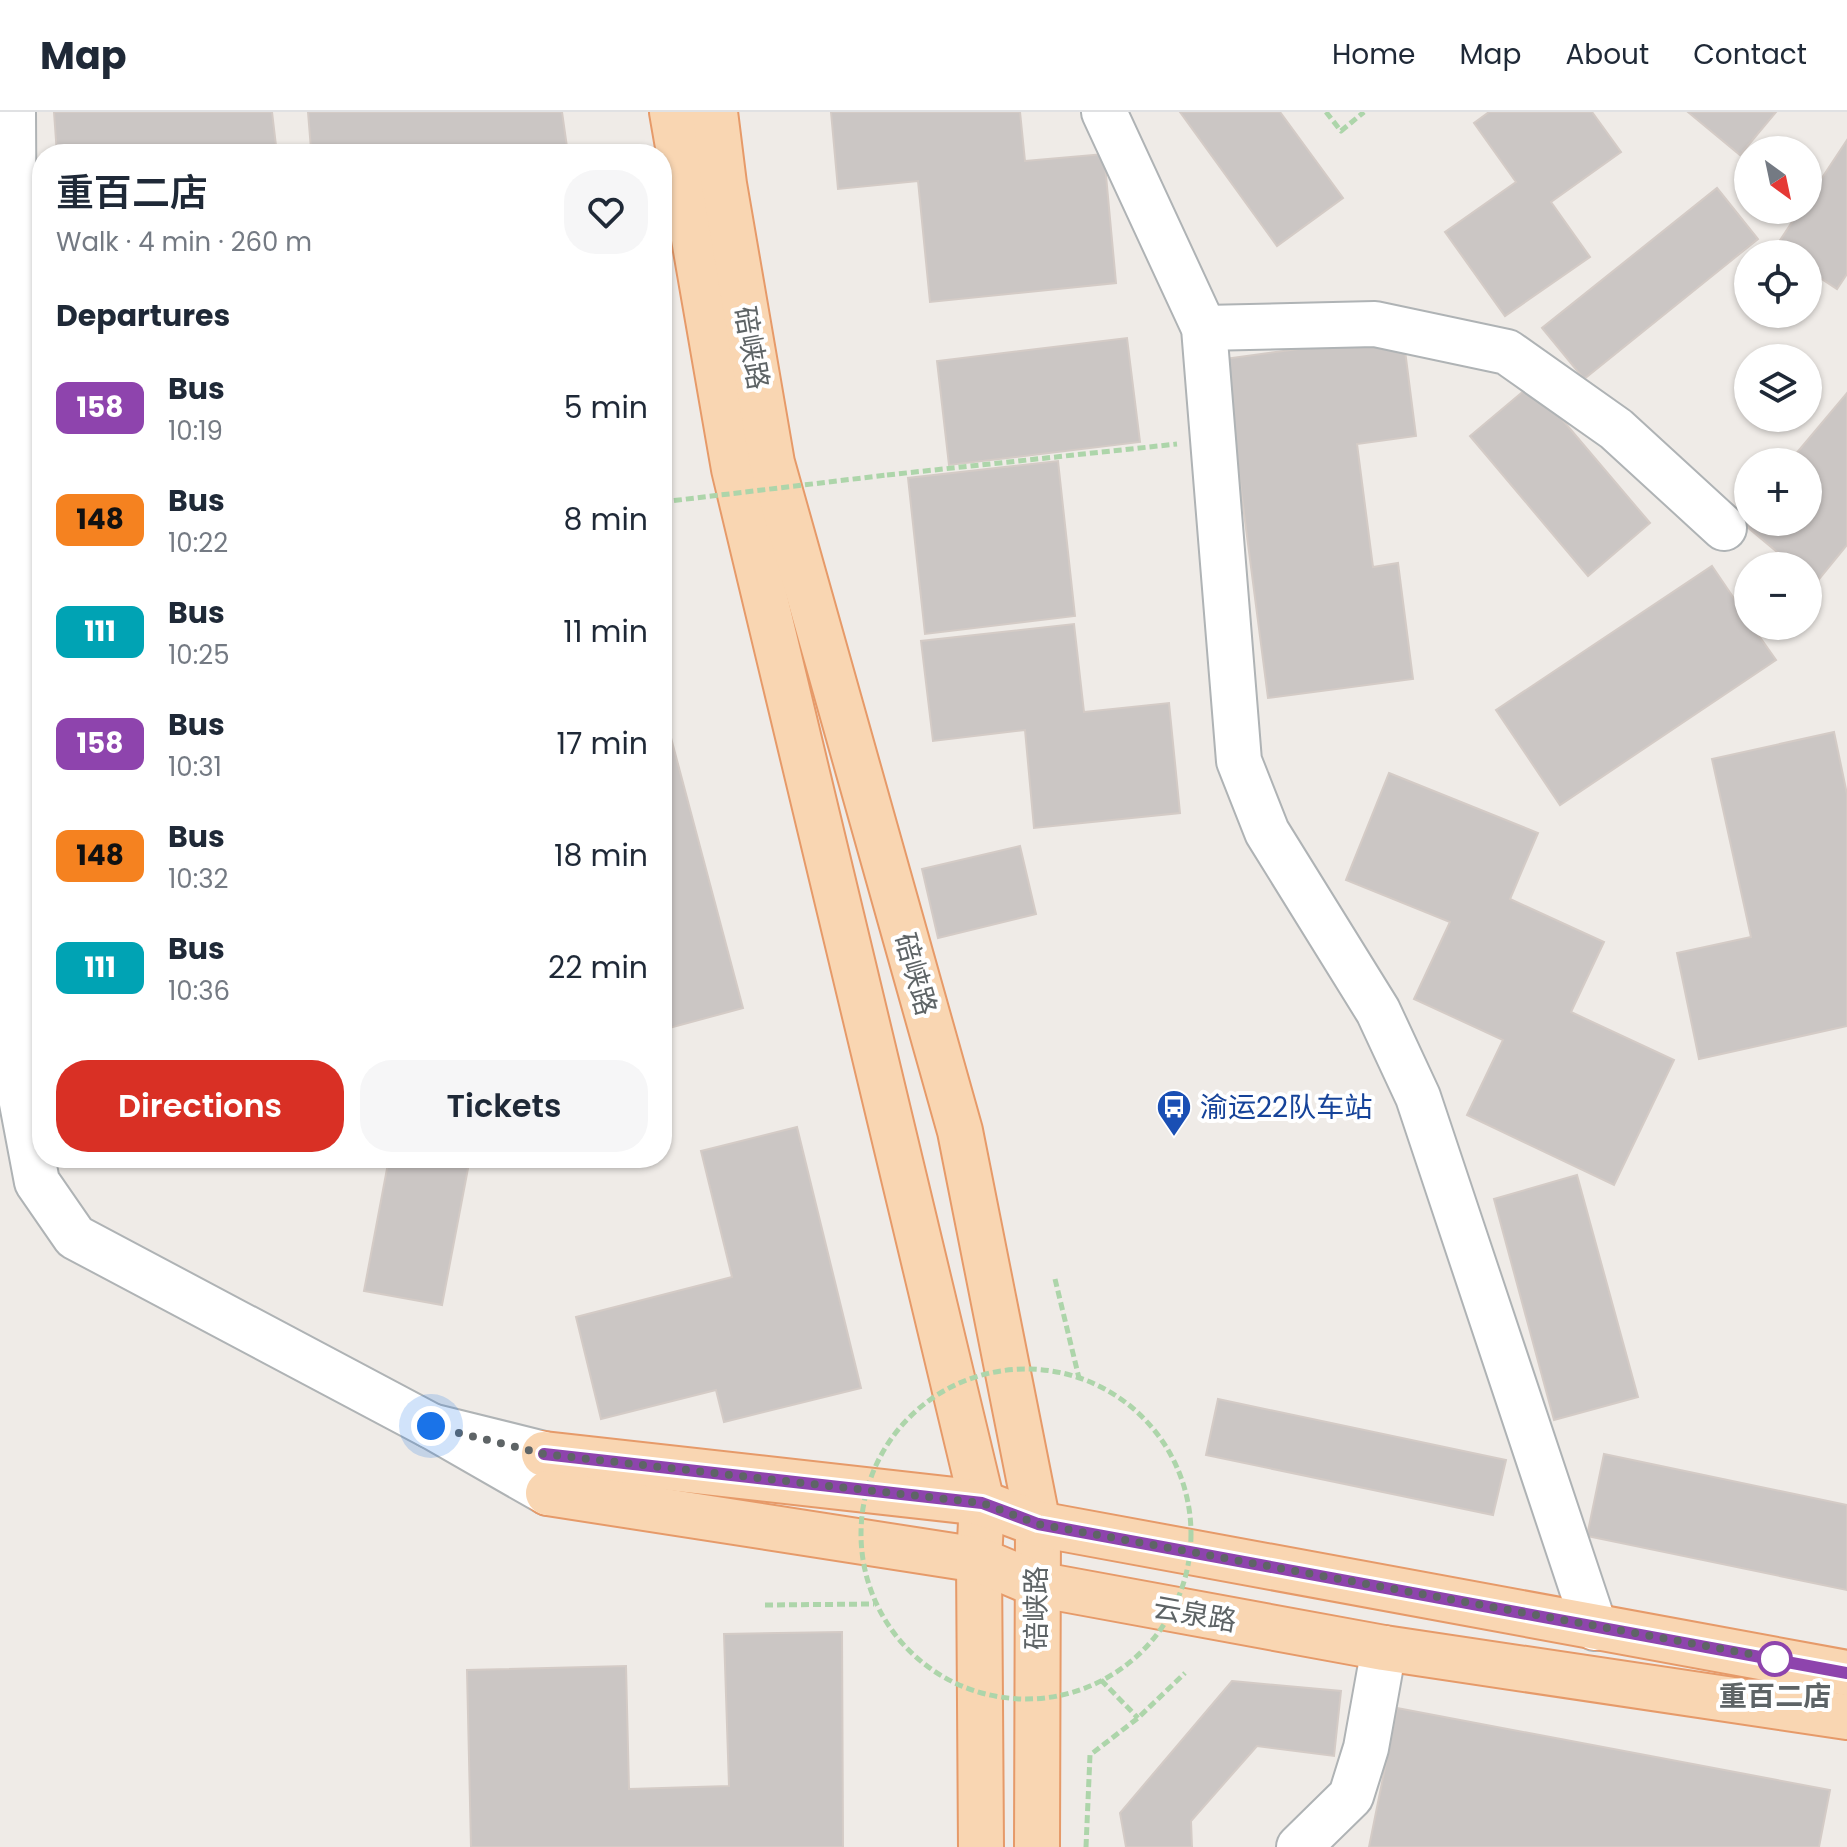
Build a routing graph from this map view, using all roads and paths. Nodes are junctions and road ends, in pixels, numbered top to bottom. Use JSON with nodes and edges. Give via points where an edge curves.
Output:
{"nodes":[{"id":1,"x":13,"y":112,"type":"edge"},
{"id":2,"x":672,"y":112,"type":"edge"},
{"id":3,"x":715,"y":112,"type":"edge"},
{"id":4,"x":1104,"y":112,"type":"edge"},
{"id":5,"x":1326,"y":112,"type":"edge"},
{"id":6,"x":1364,"y":112,"type":"edge"},
{"id":7,"x":1204,"y":328,"type":"junction"},
{"id":8,"x":1213,"y":442,"type":"junction"},
{"id":9,"x":672,"y":501,"type":"edge"},
{"id":10,"x":1724,"y":528,"type":"dead end"},
{"id":11,"x":32,"y":1156,"type":"edge"},
{"id":12,"x":34,"y":1168,"type":"edge"},
{"id":13,"x":1055,"y":1279,"type":"dead end"},
{"id":14,"x":1079,"y":1378,"type":"junction"},
{"id":15,"x":546,"y":1473,"type":"junction"},
{"id":16,"x":982,"y":1503,"type":"junction"},
{"id":17,"x":1038,"y":1524,"type":"junction"},
{"id":18,"x":979,"y":1560,"type":"junction"},
{"id":19,"x":1036,"y":1584,"type":"junction"},
{"id":20,"x":874,"y":1604,"type":"junction"},
{"id":21,"x":765,"y":1605,"type":"dead end"},
{"id":22,"x":1595,"y":1628,"type":"junction"},
{"id":23,"x":1384,"y":1648,"type":"junction"},
{"id":24,"x":1185,"y":1673,"type":"dead end"},
{"id":25,"x":1847,"y":1673,"type":"edge"},
{"id":26,"x":1101,"y":1680,"type":"junction"},
{"id":27,"x":1847,"y":1717,"type":"edge"},
{"id":28,"x":1138,"y":1718,"type":"junction"},
{"id":29,"x":981,"y":1847,"type":"edge"},
{"id":30,"x":1037,"y":1847,"type":"edge"},
{"id":31,"x":1086,"y":1847,"type":"edge"},
{"id":32,"x":1299,"y":1847,"type":"edge"}],
"edges":[{"from":1,"to":11,"type":"street","via":[[18,1082]]},
{"from":2,"to":16,"type":"main road","name":"碚峡路","via":[[734,469]]},
{"from":3,"to":17,"type":"main road","name":"碚峡路","via":[[772,463],[960,1131]]},
{"from":4,"to":7,"type":"street"},
{"from":5,"to":6,"type":"path","via":[[1341,131]]},
{"from":7,"to":8,"type":"street"},
{"from":7,"to":10,"type":"street","via":[[1375,324],[1507,352],[1616,429]]},
{"from":8,"to":9,"type":"path","bridge":true},
{"from":8,"to":22,"type":"street","via":[[1239,761],[1267,832],[1378,1011],[1418,1097]]},
{"from":12,"to":15,"type":"street","via":[[37,1182],[75,1237],[431,1426]]},
{"from":13,"to":14,"type":"path"},
{"from":14,"to":20,"type":"path","bridge":true,"via":[[1017,1368],[966,1379],[921,1406],[887,1445],[865,1492],[860,1549]]},
{"from":14,"to":26,"type":"path","bridge":true,"via":[[1117,1395],[1156,1429],[1182,1474],[1193,1530],[1185,1586],[1158,1636],[1116,1674]]},
{"from":15,"to":16,"type":"main road"},
{"from":15,"to":18,"type":"main road","name":"云泉路"},
{"from":16,"to":17,"type":"main road"},
{"from":16,"to":18,"type":"main road","name":"碚峡路"},
{"from":17,"to":19,"type":"main road","name":"碚峡路"},
{"from":17,"to":22,"type":"main road"},
{"from":18,"to":19,"type":"main road","name":"云泉路"},
{"from":18,"to":29,"type":"main road","name":"碚峡路"},
{"from":19,"to":23,"type":"main road","name":"云泉路"},
{"from":19,"to":30,"type":"main road","name":"碚峡路"},
{"from":20,"to":21,"type":"path"},
{"from":20,"to":26,"type":"path","bridge":true,"via":[[906,1650],[952,1684],[1007,1700],[1064,1696]]},
{"from":22,"to":25,"type":"main road"},
{"from":23,"to":27,"type":"main road","name":"云泉路"},
{"from":23,"to":32,"type":"street","via":[[1366,1748],[1351,1796]]},
{"from":24,"to":28,"type":"path"},
{"from":26,"to":28,"type":"path"},
{"from":28,"to":31,"type":"path","via":[[1090,1755]]}]}
